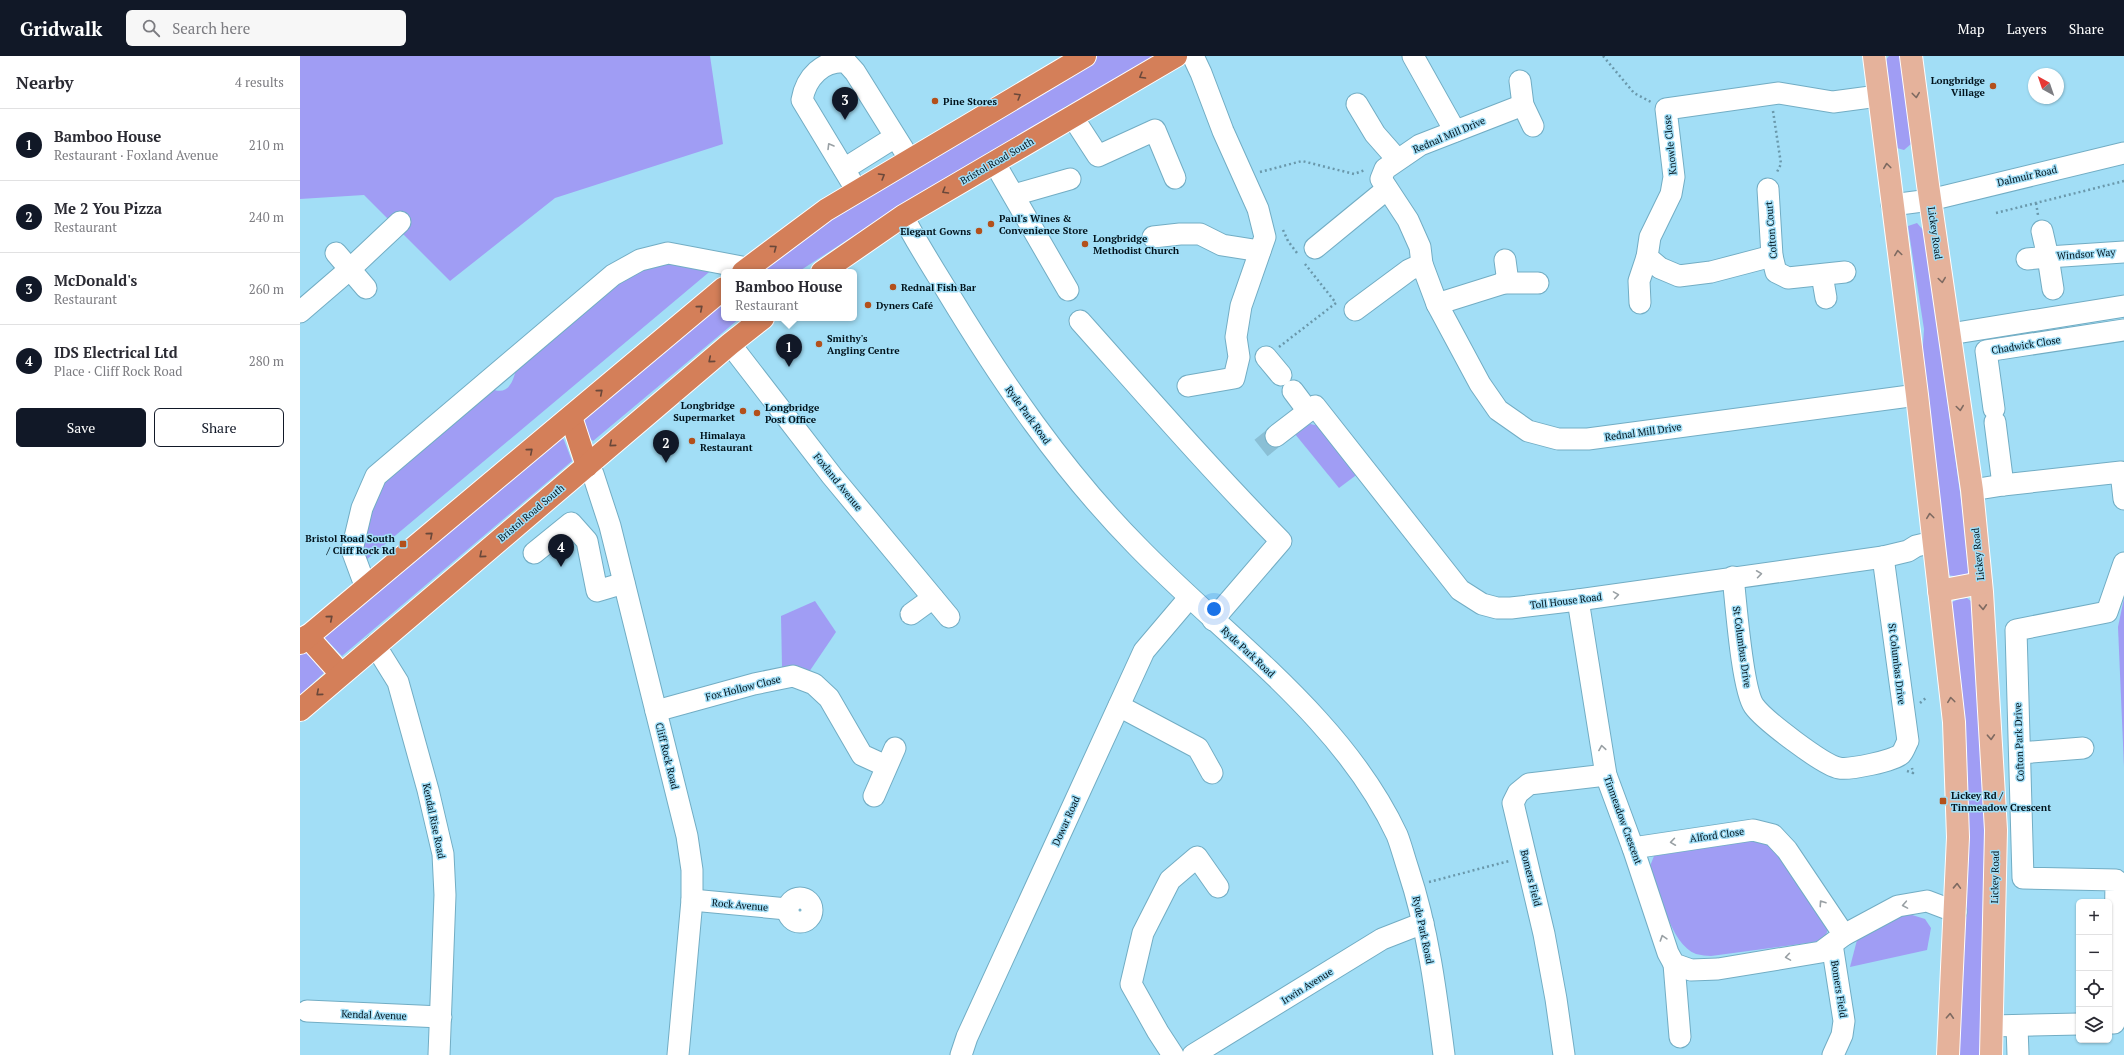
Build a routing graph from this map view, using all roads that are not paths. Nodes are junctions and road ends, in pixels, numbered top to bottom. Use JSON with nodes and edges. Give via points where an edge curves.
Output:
{"nodes":[{"id":1,"x":1085,"y":56,"type":"edge"},
{"id":2,"x":1176,"y":56,"type":"edge"},
{"id":3,"x":1192,"y":56,"type":"edge"},
{"id":4,"x":1413,"y":56,"type":"edge"},
{"id":5,"x":1874,"y":56,"type":"edge"},
{"id":6,"x":1911,"y":56,"type":"edge"},
{"id":7,"x":1520,"y":81,"type":"dead end"},
{"id":8,"x":1878,"y":96,"type":"junction"},
{"id":9,"x":1357,"y":104,"type":"dead end"},
{"id":10,"x":1523,"y":105,"type":"junction"},
{"id":11,"x":1072,"y":116,"type":"junction"},
{"id":12,"x":1533,"y":126,"type":"dead end"},
{"id":13,"x":1455,"y":131,"type":"junction"},
{"id":14,"x":895,"y":138,"type":"junction"},
{"id":15,"x":2124,"y":153,"type":"edge"},
{"id":16,"x":1397,"y":159,"type":"junction"},
{"id":17,"x":910,"y":160,"type":"junction"},
{"id":18,"x":994,"y":162,"type":"junction"},
{"id":19,"x":844,"y":169,"type":"junction"},
{"id":20,"x":1175,"y":178,"type":"dead end"},
{"id":21,"x":1070,"y":179,"type":"dead end"},
{"id":22,"x":1378,"y":180,"type":"junction"},
{"id":23,"x":1768,"y":189,"type":"road end"},
{"id":24,"x":857,"y":191,"type":"junction"},
{"id":25,"x":1014,"y":195,"type":"junction"},
{"id":26,"x":1930,"y":200,"type":"junction"},
{"id":27,"x":1892,"y":205,"type":"junction"},
{"id":28,"x":903,"y":216,"type":"junction"},
{"id":29,"x":400,"y":222,"type":"dead end"},
{"id":30,"x":2042,"y":231,"type":"dead end"},
{"id":31,"x":1153,"y":237,"type":"dead end"},
{"id":32,"x":1315,"y":248,"type":"dead end"},
{"id":33,"x":1260,"y":252,"type":"junction"},
{"id":34,"x":2124,"y":252,"type":"edge"},
{"id":35,"x":336,"y":253,"type":"dead end"},
{"id":36,"x":1772,"y":256,"type":"junction"},
{"id":37,"x":1647,"y":257,"type":"junction"},
{"id":38,"x":2048,"y":257,"type":"junction"},
{"id":39,"x":2028,"y":259,"type":"dead end"},
{"id":40,"x":1505,"y":260,"type":"dead end"},
{"id":41,"x":1422,"y":264,"type":"junction"},
{"id":42,"x":350,"y":269,"type":"junction"},
{"id":43,"x":741,"y":269,"type":"edge"},
{"id":44,"x":746,"y":269,"type":"edge"},
{"id":45,"x":826,"y":269,"type":"edge"},
{"id":46,"x":1845,"y":272,"type":"dead end"},
{"id":47,"x":1822,"y":275,"type":"junction"},
{"id":48,"x":1504,"y":283,"type":"junction"},
{"id":49,"x":1538,"y":283,"type":"dead end"},
{"id":50,"x":366,"y":288,"type":"dead end"},
{"id":51,"x":2053,"y":289,"type":"dead end"},
{"id":52,"x":1068,"y":290,"type":"dead end"},
{"id":53,"x":721,"y":291,"type":"edge"},
{"id":54,"x":1826,"y":298,"type":"dead end"},
{"id":55,"x":1640,"y":303,"type":"dead end"},
{"id":56,"x":1437,"y":304,"type":"junction"},
{"id":57,"x":2124,"y":306,"type":"edge"},
{"id":58,"x":1355,"y":310,"type":"dead end"},
{"id":59,"x":300,"y":312,"type":"edge"},
{"id":60,"x":759,"y":321,"type":"edge"},
{"id":61,"x":1080,"y":321,"type":"dead end"},
{"id":62,"x":2124,"y":330,"type":"edge"},
{"id":63,"x":1950,"y":334,"type":"junction"},
{"id":64,"x":730,"y":344,"type":"junction"},
{"id":65,"x":1266,"y":357,"type":"dead end"},
{"id":66,"x":1188,"y":386,"type":"dead end"},
{"id":67,"x":1916,"y":395,"type":"junction"},
{"id":68,"x":571,"y":417,"type":"junction"},
{"id":69,"x":1301,"y":417,"type":"junction"},
{"id":70,"x":1276,"y":436,"type":"tunnel mouth"},
{"id":71,"x":587,"y":466,"type":"junction"},
{"id":72,"x":2122,"y":472,"type":"edge"},
{"id":73,"x":2003,"y":484,"type":"junction"},
{"id":74,"x":1972,"y":490,"type":"junction"},
{"id":75,"x":2124,"y":499,"type":"edge"},
{"id":76,"x":1933,"y":542,"type":"junction"},
{"id":77,"x":534,"y":553,"type":"dead end"},
{"id":78,"x":1883,"y":557,"type":"junction"},
{"id":79,"x":2124,"y":563,"type":"edge"},
{"id":80,"x":1733,"y":577,"type":"junction"},
{"id":81,"x":624,"y":583,"type":"junction"},
{"id":82,"x":1981,"y":583,"type":"junction"},
{"id":83,"x":366,"y":588,"type":"junction"},
{"id":84,"x":1939,"y":591,"type":"junction"},
{"id":85,"x":933,"y":598,"type":"junction"},
{"id":86,"x":1189,"y":598,"type":"junction"},
{"id":87,"x":1578,"y":600,"type":"junction"},
{"id":88,"x":911,"y":614,"type":"dead end"},
{"id":89,"x":949,"y":617,"type":"dead end"},
{"id":90,"x":1213,"y":620,"type":"junction"},
{"id":91,"x":302,"y":636,"type":"edge"},
{"id":92,"x":375,"y":646,"type":"junction"},
{"id":93,"x":341,"y":674,"type":"junction"},
{"id":94,"x":1120,"y":706,"type":"junction"},
{"id":95,"x":300,"y":710,"type":"edge"},
{"id":96,"x":656,"y":711,"type":"junction"},
{"id":97,"x":2083,"y":748,"type":"dead end"},
{"id":98,"x":2020,"y":753,"type":"junction"},
{"id":99,"x":1887,"y":762,"type":"joint"},
{"id":100,"x":1212,"y":773,"type":"dead end"},
{"id":101,"x":1606,"y":775,"type":"junction"},
{"id":102,"x":874,"y":796,"type":"dead end"},
{"id":103,"x":1633,"y":848,"type":"junction"},
{"id":104,"x":1218,"y":887,"type":"dead end"},
{"id":105,"x":692,"y":900,"type":"junction"},
{"id":106,"x":787,"y":909,"type":"dead end"},
{"id":107,"x":1956,"y":912,"type":"junction"},
{"id":108,"x":1423,"y":923,"type":"junction"},
{"id":109,"x":1838,"y":940,"type":"junction"},
{"id":110,"x":1674,"y":964,"type":"junction"},
{"id":111,"x":307,"y":1011,"type":"dead end"},
{"id":112,"x":441,"y":1017,"type":"junction"},
{"id":113,"x":2112,"y":1022,"type":"edge"},
{"id":114,"x":2076,"y":1024,"type":"edge"},
{"id":115,"x":1992,"y":1026,"type":"junction"},
{"id":116,"x":2017,"y":1026,"type":"junction"},
{"id":117,"x":1680,"y":1037,"type":"dead end"},
{"id":118,"x":439,"y":1055,"type":"edge"},
{"id":119,"x":678,"y":1055,"type":"edge"},
{"id":120,"x":961,"y":1055,"type":"edge"},
{"id":121,"x":1173,"y":1055,"type":"edge"},
{"id":122,"x":1193,"y":1055,"type":"edge"},
{"id":123,"x":1444,"y":1055,"type":"edge"},
{"id":124,"x":1564,"y":1055,"type":"edge"},
{"id":125,"x":1833,"y":1055,"type":"edge"},
{"id":126,"x":1948,"y":1055,"type":"edge"},
{"id":127,"x":1991,"y":1055,"type":"edge"},
{"id":128,"x":2018,"y":1055,"type":"edge"}],
"edges":[{"from":17,"to":1,"type":"highway","one_way":true},
{"from":2,"to":11,"type":"highway","name":"Bristol Road South","one_way":true},
{"from":3,"to":33,"type":"street","via":[[1258,209],[1265,237]]},
{"from":4,"to":13,"type":"street"},
{"from":5,"to":8,"type":"main road"},
{"from":6,"to":26,"type":"main road","name":"Lickey Road","one_way":true},
{"from":7,"to":10,"type":"street"},
{"from":27,"to":8,"type":"main road","one_way":true},
{"from":8,"to":37,"type":"street","name":"Knowle Close","via":[[1833,102],[1779,93],[1666,109],[1674,177],[1671,194],[1650,237]]},
{"from":9,"to":16,"type":"street","via":[[1376,134]]},
{"from":10,"to":12,"type":"street"},
{"from":10,"to":13,"type":"street","name":"Rednal Mill Drive"},
{"from":11,"to":18,"type":"highway","name":"Bristol Road South"},
{"from":11,"to":20,"type":"street","via":[[1098,156],[1155,130]]},
{"from":13,"to":16,"type":"street","name":"Rednal Mill Drive","via":[[1420,145]]},
{"from":14,"to":17,"type":"street"},
{"from":14,"to":19,"type":"street"},
{"from":19,"to":14,"type":"street","one_way":true,"via":[[802,100],[812,74],[836,61],[846,62],[855,72]]},
{"from":15,"to":26,"type":"street","name":"Dalmuir Road"},
{"from":16,"to":22,"type":"street","name":"Rednal Mill Drive","via":[[1385,169]]},
{"from":24,"to":17,"type":"highway","one_way":true},
{"from":18,"to":25,"type":"street"},
{"from":18,"to":28,"type":"highway","name":"Bristol Road South","one_way":true},
{"from":19,"to":24,"type":"street"},
{"from":21,"to":25,"type":"street"},
{"from":22,"to":32,"type":"street"},
{"from":22,"to":41,"type":"street","name":"Rednal Mill Drive","via":[[1408,220],[1420,247]]},
{"from":23,"to":36,"type":"street","name":"Cofton Court"},
{"from":44,"to":24,"type":"highway","one_way":true,"via":[[826,210]]},
{"from":25,"to":52,"type":"street"},
{"from":26,"to":27,"type":"street","name":"Dalmuir Road"},
{"from":26,"to":63,"type":"main road","name":"Lickey Road","one_way":true},
{"from":67,"to":27,"type":"main road","one_way":true},
{"from":28,"to":45,"type":"highway","name":"Bristol Road South"},
{"from":28,"to":86,"type":"street","name":"Ryde Park Road","via":[[986,356],[1033,424],[1135,545]]},
{"from":29,"to":42,"type":"street"},
{"from":30,"to":38,"type":"street","name":"Windsor Way"},
{"from":31,"to":33,"type":"street","via":[[1200,234],[1222,245]]},
{"from":33,"to":66,"type":"street","via":[[1241,306],[1236,337],[1239,357],[1234,378]]},
{"from":34,"to":38,"type":"street","name":"Windsor Way"},
{"from":35,"to":42,"type":"street"},
{"from":36,"to":37,"type":"street","via":[[1711,272],[1679,276],[1660,268]]},
{"from":36,"to":47,"type":"street","name":"Cofton Court","via":[[1776,272],[1788,278]]},
{"from":37,"to":55,"type":"street","name":"Knowle Close","via":[[1639,281]]},
{"from":38,"to":39,"type":"street","name":"Windsor Way"},
{"from":38,"to":51,"type":"street","name":"Windsor Way"},
{"from":40,"to":48,"type":"street","via":[[1507,275]]},
{"from":41,"to":56,"type":"street","name":"Rednal Mill Drive"},
{"from":41,"to":58,"type":"street","via":[[1409,270]]},
{"from":42,"to":50,"type":"street"},
{"from":42,"to":59,"type":"street"},
{"from":43,"to":83,"type":"street","via":[[668,252],[640,260],[608,280],[376,476],[362,508],[352,550]]},
{"from":46,"to":47,"type":"street","name":"Cofton Court"},
{"from":47,"to":54,"type":"street"},
{"from":48,"to":49,"type":"street"},
{"from":48,"to":56,"type":"street"},
{"from":68,"to":53,"type":"highway","one_way":true},
{"from":56,"to":67,"type":"street","name":"Rednal Mill Drive","via":[[1480,384],[1498,410],[1528,431],[1558,439],[1588,439]]},
{"from":57,"to":63,"type":"street"},
{"from":60,"to":64,"type":"highway","name":"Bristol Road South"},
{"from":61,"to":90,"type":"street","via":[[1236,496],[1281,541]]},
{"from":62,"to":73,"type":"street","name":"Chadwick Close","via":[[1986,351]]},
{"from":63,"to":74,"type":"main road","name":"Lickey Road","one_way":true},
{"from":64,"to":71,"type":"highway","name":"Bristol Road South","one_way":true},
{"from":64,"to":85,"type":"street","name":"Foxland Avenue","via":[[832,476]]},
{"from":65,"to":69,"type":"street","via":[[1287,383]]},
{"from":76,"to":67,"type":"main road","one_way":true},
{"from":68,"to":71,"type":"highway"},
{"from":83,"to":68,"type":"highway","one_way":true},
{"from":69,"to":70,"type":"street"},
{"from":69,"to":87,"type":"street","name":"Toll House Road","via":[[1315,406],[1460,590],[1482,604],[1497,608]]},
{"from":71,"to":81,"type":"street","name":"Cliff Rock Road","via":[[593,474],[610,526]]},
{"from":71,"to":92,"type":"highway","name":"Bristol Road South","one_way":true},
{"from":72,"to":73,"type":"street"},
{"from":72,"to":75,"type":"street"},
{"from":73,"to":74,"type":"street"},
{"from":74,"to":82,"type":"main road","name":"Lickey Road"},
{"from":76,"to":78,"type":"street","name":"Toll House Road"},
{"from":76,"to":84,"type":"main road"},
{"from":77,"to":81,"type":"street","via":[[571,523],[587,542],[597,591]]},
{"from":80,"to":78,"type":"street","name":"Toll House Road","one_way":true},
{"from":78,"to":99,"type":"street","name":"St Columbas Drive","via":[[1908,741],[1902,754]]},
{"from":79,"to":98,"type":"street","name":"Cofton Park Drive","via":[[2107,612],[2016,630]]},
{"from":87,"to":80,"type":"street","name":"Toll House Road","one_way":true},
{"from":80,"to":99,"type":"street","name":"St Columbus Drive","via":[[1747,687],[1753,705],[1796,744],[1840,768]]},
{"from":81,"to":96,"type":"street","name":"Cliff Rock Road"},
{"from":82,"to":84,"type":"main road"},
{"from":82,"to":115,"type":"main road","name":"Lickey Road","one_way":true,"via":[[1996,830]]},
{"from":91,"to":83,"type":"highway","one_way":true},
{"from":107,"to":84,"type":"main road","one_way":true,"via":[[1958,837],[1954,722]]},
{"from":85,"to":88,"type":"street"},
{"from":85,"to":89,"type":"street","name":"Foxland Avenue"},
{"from":86,"to":90,"type":"street","name":"Ryde Park Road"},
{"from":86,"to":94,"type":"street","name":"Dowar Road","via":[[1144,651]]},
{"from":101,"to":87,"type":"street","name":"Tinmeadow Crescent","one_way":true},
{"from":90,"to":108,"type":"street","name":"Ryde Park Road","via":[[1287,689],[1348,757],[1397,836]]},
{"from":91,"to":93,"type":"highway"},
{"from":92,"to":93,"type":"highway","name":"Bristol Road South"},
{"from":92,"to":112,"type":"street","name":"Kendal Rise Road","via":[[398,682],[443,854],[445,894]]},
{"from":93,"to":95,"type":"highway","name":"Bristol Road South","one_way":true},
{"from":94,"to":100,"type":"street","via":[[1198,748]]},
{"from":94,"to":120,"type":"street","name":"Dowar Road","via":[[967,1037]]},
{"from":96,"to":102,"type":"street","name":"Fox Hollow Close","via":[[793,676],[814,684],[829,698],[862,755],[891,757]]},
{"from":96,"to":105,"type":"street","name":"Cliff Rock Road","via":[[687,836],[692,870]]},
{"from":97,"to":98,"type":"street"},
{"from":98,"to":113,"type":"street","name":"Cofton Park Drive","via":[[2023,878],[2116,880]]},
{"from":101,"to":103,"type":"street","name":"Tinmeadow Crescent"},
{"from":101,"to":124,"type":"street","name":"Bomers Field","via":[[1529,784],[1518,793],[1512,803],[1546,941]]},
{"from":109,"to":103,"type":"street","name":"Alford Close","one_way":true,"via":[[1787,850],[1773,835],[1753,830]]},
{"from":110,"to":103,"type":"street","name":"Tinmeadow Crescent","one_way":true},
{"from":104,"to":121,"type":"street","via":[[1197,857],[1170,880],[1143,933],[1131,984]]},
{"from":105,"to":106,"type":"street","name":"Rock Avenue"},
{"from":105,"to":119,"type":"street","name":"Cliff Rock Road"},
{"from":107,"to":109,"type":"street","one_way":true,"via":[[1927,902],[1898,906]]},
{"from":126,"to":107,"type":"main road","one_way":true},
{"from":108,"to":122,"type":"street","name":"Irwin Avenue","via":[[1382,939]]},
{"from":108,"to":123,"type":"street","name":"Ryde Park Road"},
{"from":109,"to":110,"type":"street","one_way":true,"via":[[1821,952],[1718,969],[1691,970]]},
{"from":109,"to":125,"type":"street","name":"Bomers Field","via":[[1844,1021],[1842,1035]]},
{"from":110,"to":117,"type":"street","name":"Tinmeadow Crescent"},
{"from":111,"to":112,"type":"street","name":"Kendal Avenue"},
{"from":112,"to":118,"type":"street","name":"Kendal Rise Road"},
{"from":114,"to":116,"type":"street"},
{"from":115,"to":116,"type":"street"},
{"from":115,"to":127,"type":"main road","name":"Lickey Road"},
{"from":116,"to":128,"type":"street"}]}
